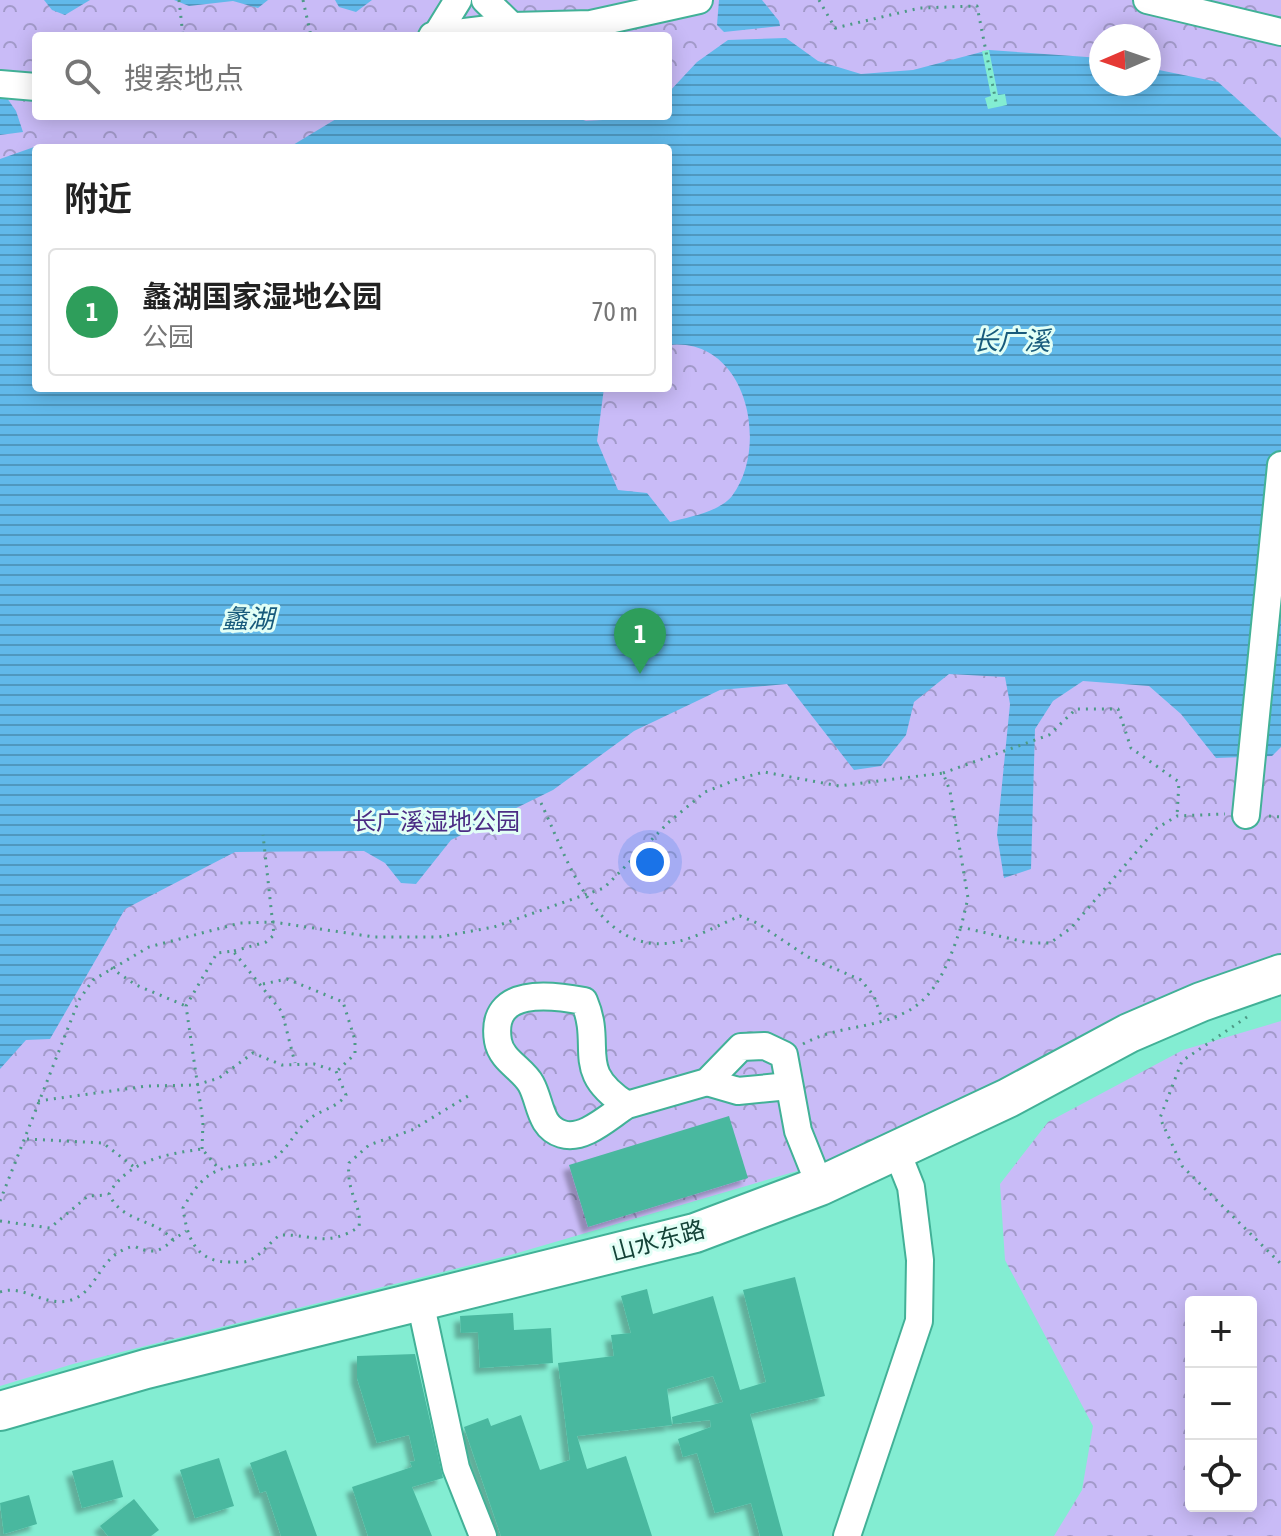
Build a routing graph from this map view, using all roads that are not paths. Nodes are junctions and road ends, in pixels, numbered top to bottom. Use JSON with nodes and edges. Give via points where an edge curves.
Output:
{"nodes":[{"id":1,"x":458,"y":0,"type":"edge"},
{"id":2,"x":485,"y":0,"type":"edge"},
{"id":3,"x":699,"y":0,"type":"edge"},
{"id":4,"x":1147,"y":0,"type":"edge"},
{"id":5,"x":512,"y":26,"type":"junction"},
{"id":6,"x":437,"y":32,"type":"edge"},
{"id":7,"x":461,"y":32,"type":"edge"},
{"id":8,"x":1281,"y":32,"type":"edge"},
{"id":9,"x":1281,"y":465,"type":"edge"},
{"id":10,"x":1246,"y":815,"type":"road end"},
{"id":11,"x":1281,"y":974,"type":"edge"},
{"id":12,"x":707,"y":1082,"type":"junction"},
{"id":13,"x":789,"y":1086,"type":"junction"},
{"id":14,"x":627,"y":1105,"type":"junction"},
{"id":15,"x":897,"y":1152,"type":"junction"},
{"id":16,"x":820,"y":1186,"type":"junction"},
{"id":17,"x":420,"y":1301,"type":"junction"},
{"id":18,"x":0,"y":1411,"type":"edge"},
{"id":19,"x":483,"y":1536,"type":"edge"},
{"id":20,"x":847,"y":1536,"type":"edge"}],
"edges":[{"from":1,"to":6,"type":"street"},
{"from":2,"to":5,"type":"street"},
{"from":3,"to":5,"type":"street","via":[[591,24]]},
{"from":4,"to":8,"type":"street"},
{"from":5,"to":7,"type":"street"},
{"from":9,"to":10,"type":"street"},
{"from":11,"to":15,"type":"highway","name":"山水东路","via":[[1129,1033]]},
{"from":12,"to":13,"type":"street","via":[[738,1091]]},
{"from":12,"to":13,"type":"street","via":[[741,1047],[765,1046],[784,1055]]},
{"from":12,"to":14,"type":"street"},
{"from":13,"to":16,"type":"street","via":[[798,1131]]},
{"from":14,"to":14,"type":"street","via":[[604,1090],[591,1062],[592,1019],[584,1001],[544,994],[517,1000],[501,1017],[498,1042],[531,1082],[543,1119],[560,1134],[579,1135]]},
{"from":15,"to":16,"type":"highway","name":"山水东路"},
{"from":15,"to":20,"type":"street","via":[[911,1187],[920,1260],[919,1321]]},
{"from":16,"to":17,"type":"highway","name":"山水东路","via":[[695,1233]]},
{"from":17,"to":18,"type":"highway","name":"山水东路"},
{"from":17,"to":19,"type":"street","via":[[456,1468]]}]}
